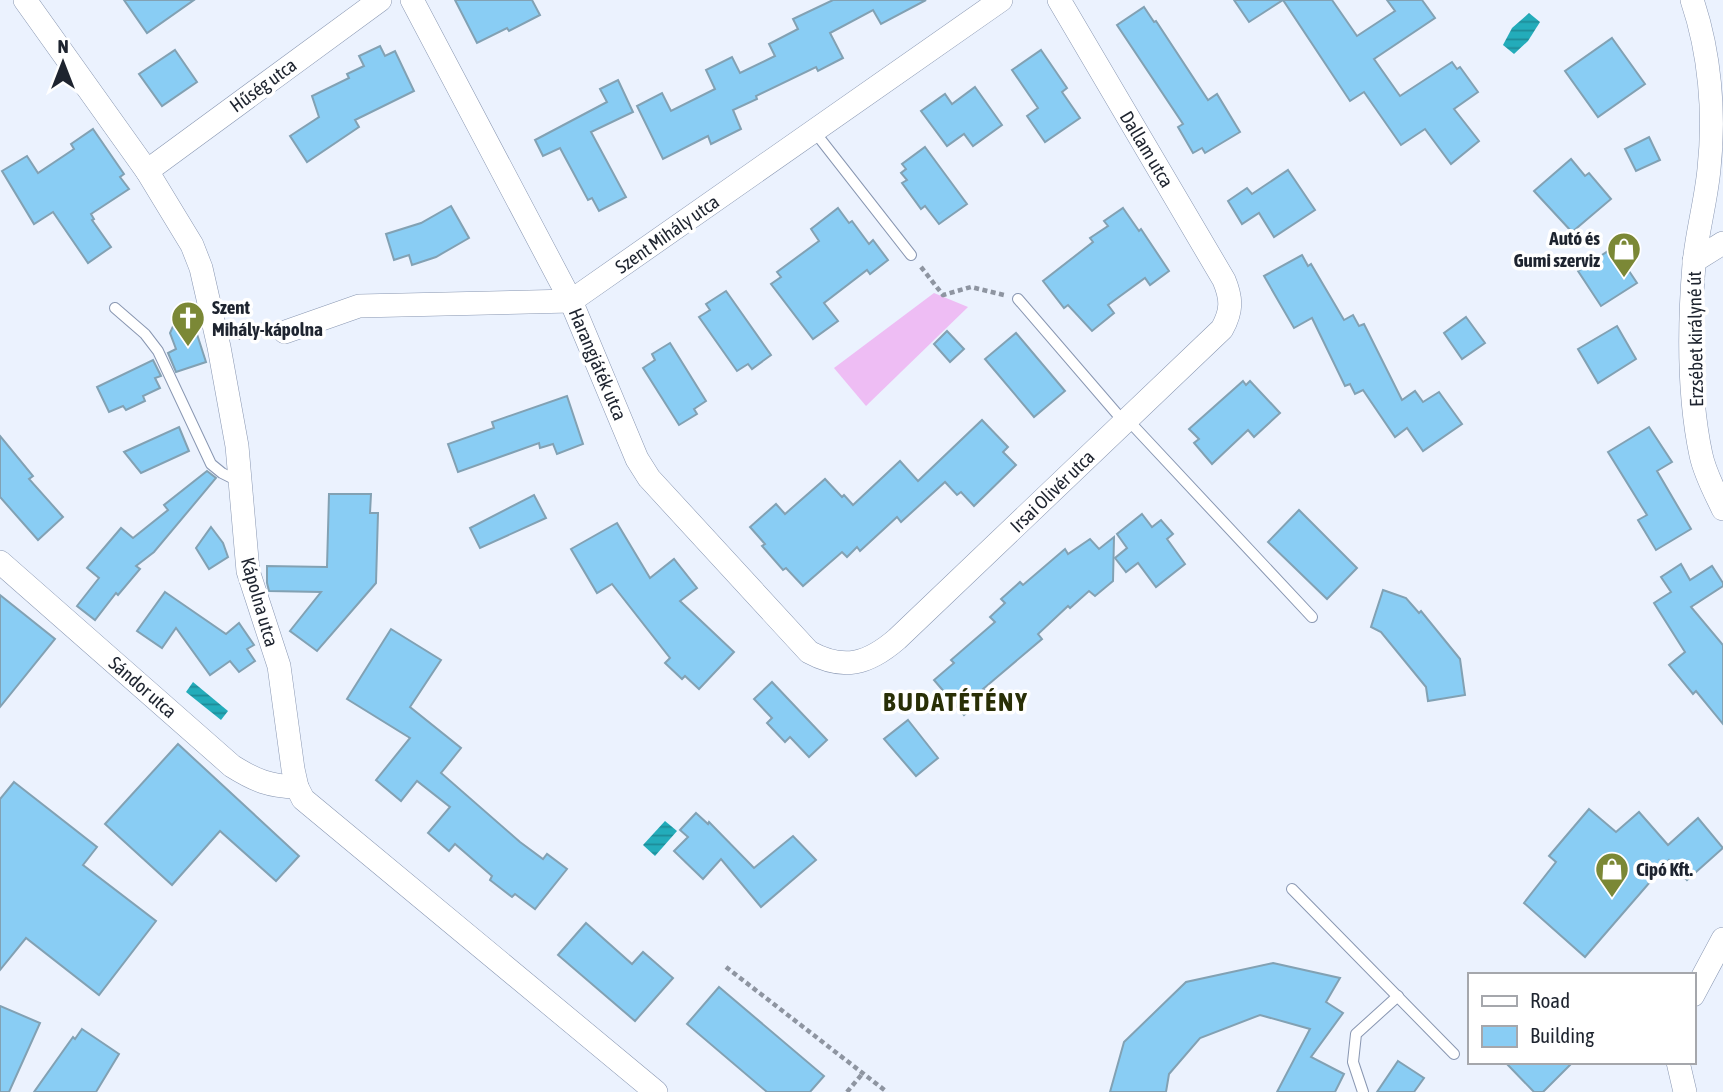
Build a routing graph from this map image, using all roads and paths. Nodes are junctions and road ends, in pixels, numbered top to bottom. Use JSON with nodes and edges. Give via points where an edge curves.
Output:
{"nodes":[{"id":1,"x":25,"y":0,"type":"edge"},
{"id":2,"x":380,"y":0,"type":"edge"},
{"id":3,"x":412,"y":0,"type":"edge"},
{"id":4,"x":1001,"y":0,"type":"edge"},
{"id":5,"x":1059,"y":0,"type":"edge"},
{"id":6,"x":1692,"y":0,"type":"edge"},
{"id":7,"x":814,"y":131,"type":"junction"},
{"id":8,"x":147,"y":171,"type":"junction"},
{"id":9,"x":1723,"y":243,"type":"edge"},
{"id":10,"x":911,"y":255,"type":"joint"},
{"id":11,"x":1694,"y":261,"type":"junction"},
{"id":12,"x":1018,"y":299,"type":"joint"},
{"id":13,"x":1231,"y":300,"type":"joint"},
{"id":14,"x":571,"y":301,"type":"junction"},
{"id":15,"x":115,"y":308,"type":"dead end"},
{"id":16,"x":285,"y":332,"type":"dead end"},
{"id":17,"x":1126,"y":420,"type":"junction"},
{"id":18,"x":240,"y":482,"type":"junction"},
{"id":19,"x":1723,"y":509,"type":"edge"},
{"id":20,"x":0,"y":562,"type":"edge"},
{"id":21,"x":1312,"y":617,"type":"dead end"},
{"id":22,"x":854,"y":663,"type":"joint"},
{"id":23,"x":297,"y":787,"type":"junction"},
{"id":24,"x":1292,"y":890,"type":"dead end"},
{"id":25,"x":1723,"y":939,"type":"edge"},
{"id":26,"x":726,"y":967,"type":"dead end"},
{"id":27,"x":1695,"y":991,"type":"edge"},
{"id":28,"x":1398,"y":996,"type":"junction"},
{"id":29,"x":1454,"y":1054,"type":"dead end"},
{"id":30,"x":1678,"y":1064,"type":"edge"},
{"id":31,"x":863,"y":1073,"type":"junction"},
{"id":32,"x":656,"y":1092,"type":"edge"},
{"id":33,"x":847,"y":1092,"type":"edge"},
{"id":34,"x":887,"y":1092,"type":"edge"},
{"id":35,"x":1363,"y":1092,"type":"edge"},
{"id":36,"x":1685,"y":1092,"type":"edge"}],
"edges":[{"from":1,"to":8,"type":"street","name":"Kápolna utca"},
{"from":2,"to":8,"type":"street","name":"Hűség utca"},
{"from":3,"to":14,"type":"street","name":"Harangjáték utca"},
{"from":4,"to":7,"type":"street","name":"Szent Mihály utca"},
{"from":5,"to":13,"type":"street","name":"Dallam utca","via":[[1224,280]]},
{"from":6,"to":11,"type":"street","name":"Erzsébet királyné út","via":[[1708,69],[1712,117],[1710,168]]},
{"from":7,"to":10,"type":"lane"},
{"from":7,"to":14,"type":"street","name":"Szent Mihály utca"},
{"from":8,"to":18,"type":"street","name":"Kápolna utca","via":[[201,268],[229,396]]},
{"from":9,"to":11,"type":"street"},
{"from":10,"to":12,"type":"path","via":[[943,295],[971,287]]},
{"from":11,"to":19,"type":"street","name":"Erzsébet királyné út","via":[[1691,322],[1696,422],[1702,457]]},
{"from":12,"to":17,"type":"lane"},
{"from":13,"to":17,"type":"street","name":"Irsai Olivér utca","via":[[1222,328]]},
{"from":14,"to":16,"type":"street","via":[[359,306]]},
{"from":14,"to":22,"type":"street","name":"Harangjáték utca","via":[[649,478],[809,652],[827,662]]},
{"from":15,"to":18,"type":"lane","via":[[158,351],[211,464]]},
{"from":17,"to":21,"type":"lane"},
{"from":17,"to":22,"type":"street","name":"Irsai Olivér utca","via":[[897,639],[879,655]]},
{"from":18,"to":23,"type":"street","name":"Kápolna utca","via":[[248,571],[279,666]]},
{"from":20,"to":23,"type":"street","name":"Sándor utca","via":[[232,766],[272,786]]},
{"from":23,"to":32,"type":"street","via":[[314,810]]},
{"from":24,"to":28,"type":"lane"},
{"from":25,"to":27,"type":"street"},
{"from":26,"to":31,"type":"path"},
{"from":28,"to":29,"type":"lane"},
{"from":28,"to":35,"type":"lane","via":[[1356,1034],[1353,1062]]},
{"from":30,"to":36,"type":"street"},
{"from":31,"to":33,"type":"path"},
{"from":31,"to":34,"type":"path"}]}
